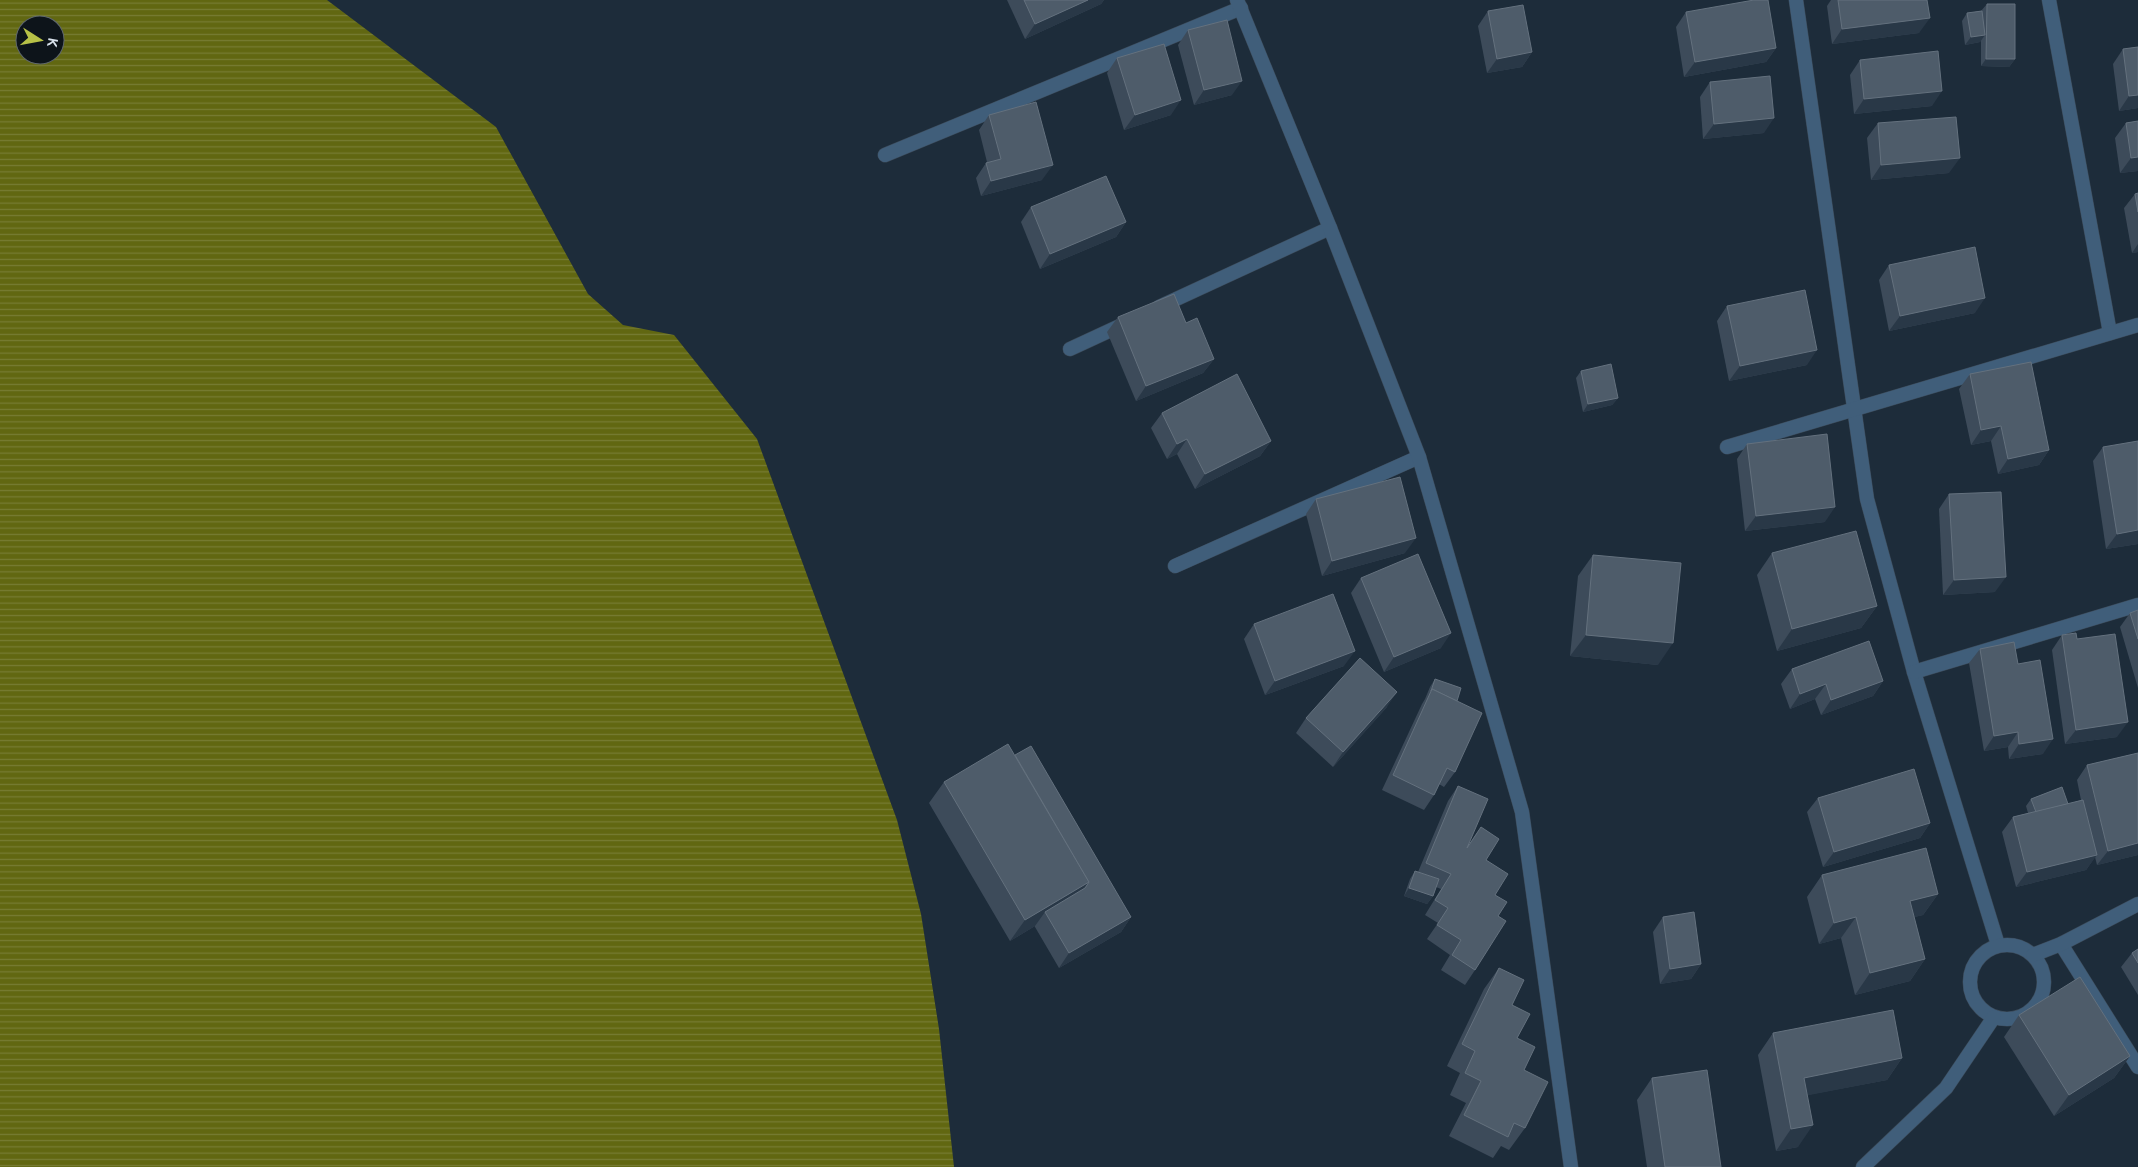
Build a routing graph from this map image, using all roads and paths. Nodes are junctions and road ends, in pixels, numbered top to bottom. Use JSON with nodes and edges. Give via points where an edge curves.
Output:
{"nodes":[{"id":1,"x":1796,"y":0,"type":"edge"},
{"id":2,"x":2049,"y":0,"type":"edge"},
{"id":3,"x":1239,"y":4,"type":"edge"},
{"id":4,"x":886,"y":155,"type":"dead end"},
{"id":5,"x":1330,"y":228,"type":"junction"},
{"id":6,"x":1151,"y":311,"type":"edge"},
{"id":7,"x":1133,"y":319,"type":"edge"},
{"id":8,"x":2138,"y":325,"type":"edge"},
{"id":9,"x":2110,"y":333,"type":"junction"},
{"id":10,"x":1070,"y":349,"type":"dead end"},
{"id":11,"x":1854,"y":409,"type":"junction"},
{"id":12,"x":1727,"y":447,"type":"dead end"},
{"id":13,"x":1419,"y":457,"type":"junction"},
{"id":14,"x":1175,"y":566,"type":"dead end"},
{"id":15,"x":2138,"y":605,"type":"edge"},
{"id":16,"x":1914,"y":672,"type":"junction"},
{"id":17,"x":2138,"y":904,"type":"edge"},
{"id":18,"x":2061,"y":944,"type":"junction"},
{"id":19,"x":1998,"y":945,"type":"junction"},
{"id":20,"x":2033,"y":955,"type":"junction"},
{"id":21,"x":1994,"y":1017,"type":"junction"},
{"id":22,"x":2138,"y":1067,"type":"edge"},
{"id":23,"x":1571,"y":1167,"type":"edge"},
{"id":24,"x":1863,"y":1167,"type":"edge"}],
"edges":[{"from":1,"to":11,"type":"street"},
{"from":2,"to":9,"type":"street"},
{"from":3,"to":4,"type":"street"},
{"from":3,"to":5,"type":"street"},
{"from":5,"to":6,"type":"street"},
{"from":5,"to":13,"type":"street"},
{"from":7,"to":10,"type":"street"},
{"from":8,"to":9,"type":"street"},
{"from":9,"to":11,"type":"street"},
{"from":11,"to":12,"type":"street"},
{"from":11,"to":16,"type":"street","via":[[1868,499]]},
{"from":13,"to":14,"type":"street"},
{"from":13,"to":23,"type":"street","via":[[1522,812]]},
{"from":15,"to":16,"type":"street"},
{"from":16,"to":19,"type":"street"},
{"from":17,"to":18,"type":"street"},
{"from":18,"to":20,"type":"street"},
{"from":18,"to":22,"type":"street"},
{"from":19,"to":20,"type":"street","via":[[2016,946]]},
{"from":19,"to":21,"type":"street","via":[[1978,958],[1969,980],[1976,1002]]},
{"from":20,"to":21,"type":"street","via":[[2041,965],[2044,977],[2038,1002],[2030,1012],[2018,1017]]},
{"from":21,"to":24,"type":"street","via":[[1946,1088]]}]}
